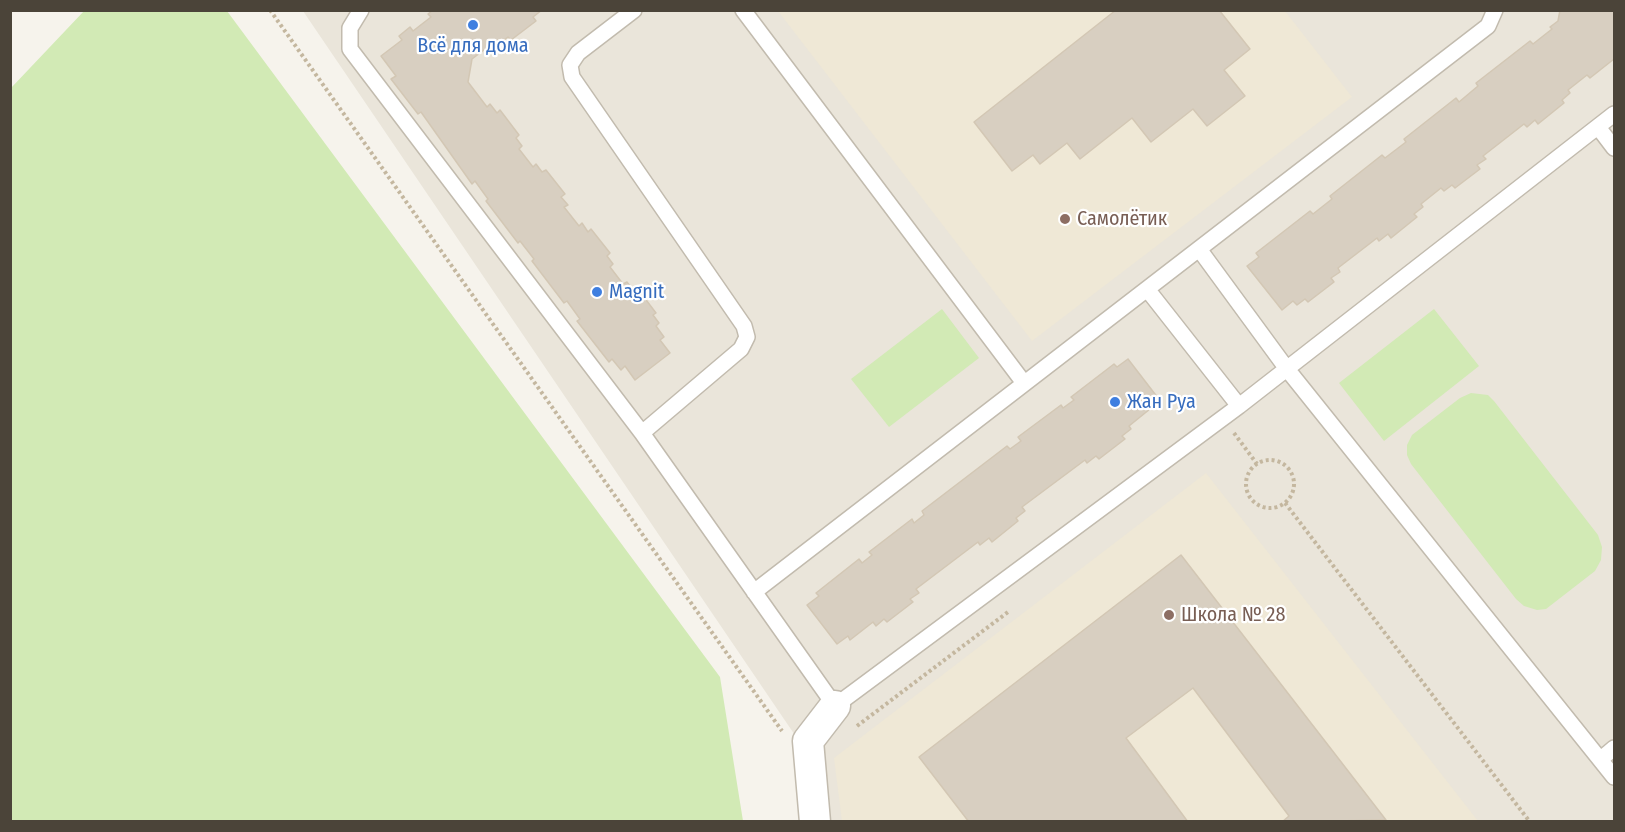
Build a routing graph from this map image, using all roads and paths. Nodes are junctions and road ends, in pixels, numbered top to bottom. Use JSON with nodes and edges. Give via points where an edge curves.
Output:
{"nodes":[{"id":1,"x":270,"y":10,"type":"edge"},
{"id":2,"x":362,"y":10,"type":"edge"},
{"id":3,"x":634,"y":10,"type":"edge"},
{"id":4,"x":743,"y":10,"type":"edge"},
{"id":5,"x":1495,"y":10,"type":"edge"},
{"id":6,"x":1614,"y":114,"type":"edge"},
{"id":7,"x":1598,"y":127,"type":"junction"},
{"id":8,"x":1614,"y":148,"type":"edge"},
{"id":9,"x":1199,"y":249,"type":"junction"},
{"id":10,"x":1147,"y":289,"type":"junction"},
{"id":11,"x":1287,"y":369,"type":"junction"},
{"id":12,"x":1024,"y":382,"type":"junction"},
{"id":13,"x":1239,"y":406,"type":"junction"},
{"id":14,"x":1222,"y":419,"type":"junction"},
{"id":15,"x":642,"y":433,"type":"junction"},
{"id":16,"x":1257,"y":464,"type":"junction"},
{"id":17,"x":1285,"y":503,"type":"junction"},
{"id":18,"x":754,"y":592,"type":"junction"},
{"id":19,"x":1008,"y":612,"type":"dead end"},
{"id":20,"x":844,"y":717,"type":"junction"},
{"id":21,"x":782,"y":727,"type":"dead end"},
{"id":22,"x":1614,"y":747,"type":"edge"},
{"id":23,"x":1601,"y":759,"type":"junction"},
{"id":24,"x":1614,"y":777,"type":"edge"},
{"id":25,"x":815,"y":822,"type":"edge"},
{"id":26,"x":1530,"y":822,"type":"edge"}],
"edges":[{"from":1,"to":21,"type":"path"},
{"from":2,"to":15,"type":"lane","via":[[350,28],[350,49]]},
{"from":3,"to":15,"type":"lane","via":[[578,53],[570,65],[572,77],[744,326],[747,337],[741,349]]},
{"from":4,"to":12,"type":"lane"},
{"from":5,"to":9,"type":"lane","via":[[1488,26]]},
{"from":6,"to":7,"type":"lane"},
{"from":7,"to":8,"type":"lane"},
{"from":7,"to":11,"type":"lane"},
{"from":9,"to":10,"type":"lane"},
{"from":9,"to":11,"type":"lane"},
{"from":10,"to":12,"type":"lane"},
{"from":10,"to":13,"type":"lane"},
{"from":11,"to":13,"type":"lane"},
{"from":11,"to":23,"type":"lane"},
{"from":12,"to":18,"type":"lane"},
{"from":13,"to":14,"type":"lane"},
{"from":14,"to":16,"type":"path"},
{"from":14,"to":20,"type":"lane"},
{"from":15,"to":18,"type":"lane"},
{"from":16,"to":17,"type":"path","via":[[1274,460],[1288,467],[1295,482]]},
{"from":16,"to":17,"type":"path","via":[[1248,473],[1249,496],[1262,506]]},
{"from":17,"to":26,"type":"path"},
{"from":18,"to":20,"type":"lane"},
{"from":19,"to":20,"type":"path"},
{"from":20,"to":25,"type":"street","via":[[808,741]]},
{"from":22,"to":23,"type":"lane"},
{"from":23,"to":24,"type":"lane"}]}
